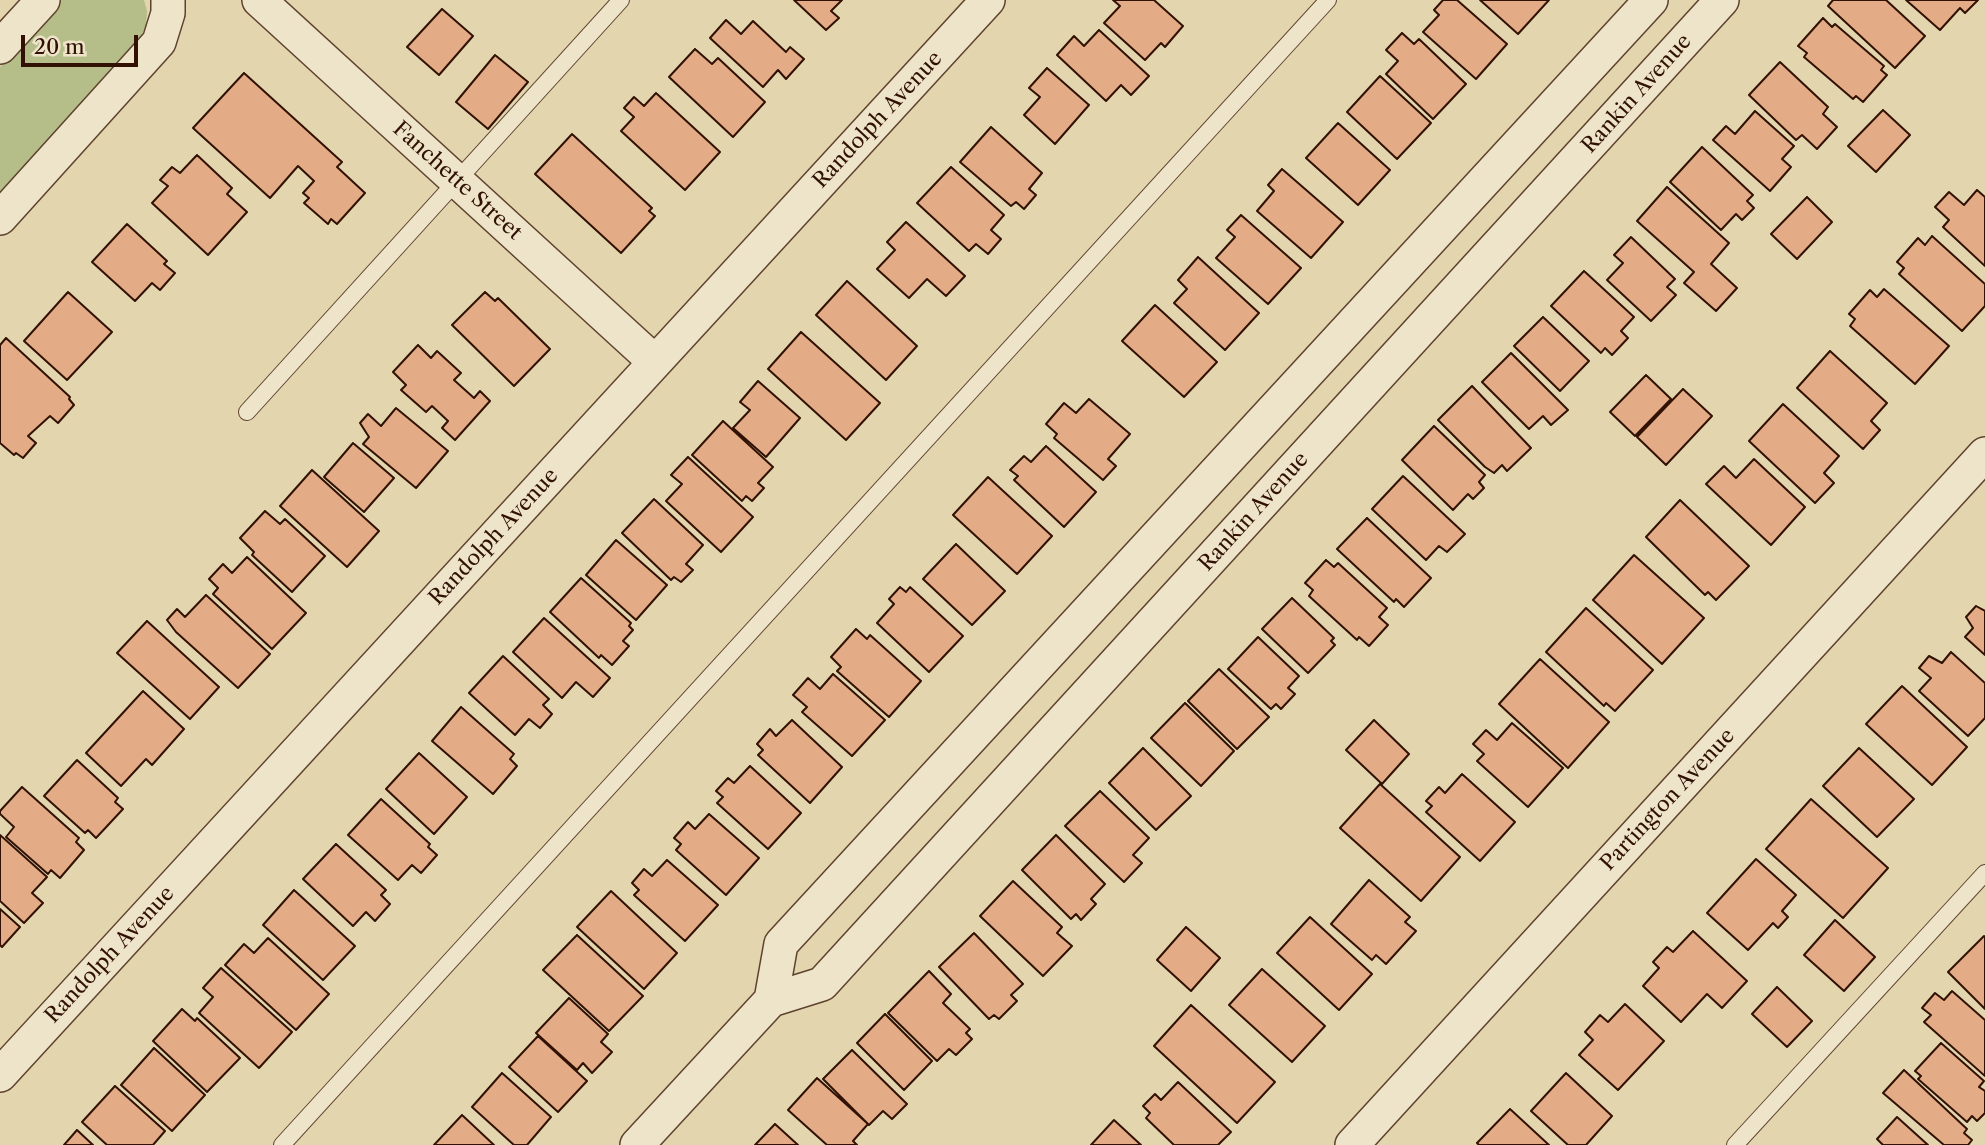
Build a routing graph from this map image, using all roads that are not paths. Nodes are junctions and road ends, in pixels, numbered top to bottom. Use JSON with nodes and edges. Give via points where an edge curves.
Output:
{"nodes":[{"id":1,"x":43,"y":0,"type":"edge"},
{"id":2,"x":168,"y":0,"type":"edge"},
{"id":3,"x":259,"y":0,"type":"edge"},
{"id":4,"x":621,"y":0,"type":"edge"},
{"id":5,"x":988,"y":0,"type":"edge"},
{"id":6,"x":1328,"y":0,"type":"edge"},
{"id":7,"x":1651,"y":0,"type":"edge"},
{"id":8,"x":1722,"y":0,"type":"edge"},
{"id":9,"x":0,"y":47,"type":"edge"},
{"id":10,"x":457,"y":181,"type":"junction"},
{"id":11,"x":0,"y":218,"type":"edge"},
{"id":12,"x":655,"y":362,"type":"junction"},
{"id":13,"x":247,"y":412,"type":"dead end"},
{"id":14,"x":1985,"y":454,"type":"edge"},
{"id":15,"x":1985,"y":873,"type":"edge"},
{"id":16,"x":771,"y":1000,"type":"junction"},
{"id":17,"x":0,"y":1074,"type":"edge"},
{"id":18,"x":282,"y":1145,"type":"edge"},
{"id":19,"x":638,"y":1145,"type":"edge"},
{"id":20,"x":1352,"y":1145,"type":"edge"},
{"id":21,"x":1735,"y":1145,"type":"edge"}],
"edges":[{"from":1,"to":9,"type":"street"},
{"from":2,"to":11,"type":"street","via":[[159,42]]},
{"from":3,"to":10,"type":"street","name":"Fanchette Street"},
{"from":4,"to":10,"type":"lane"},
{"from":5,"to":12,"type":"street","name":"Randolph Avenue"},
{"from":6,"to":18,"type":"lane"},
{"from":7,"to":16,"type":"street","via":[[781,944]]},
{"from":8,"to":16,"type":"street","name":"Rankin Avenue","via":[[822,984]]},
{"from":10,"to":12,"type":"street","name":"Fanchette Street"},
{"from":10,"to":13,"type":"lane"},
{"from":12,"to":17,"type":"street","name":"Randolph Avenue"},
{"from":14,"to":20,"type":"street","name":"Partington Avenue"},
{"from":15,"to":21,"type":"lane"},
{"from":16,"to":19,"type":"street"}]}
